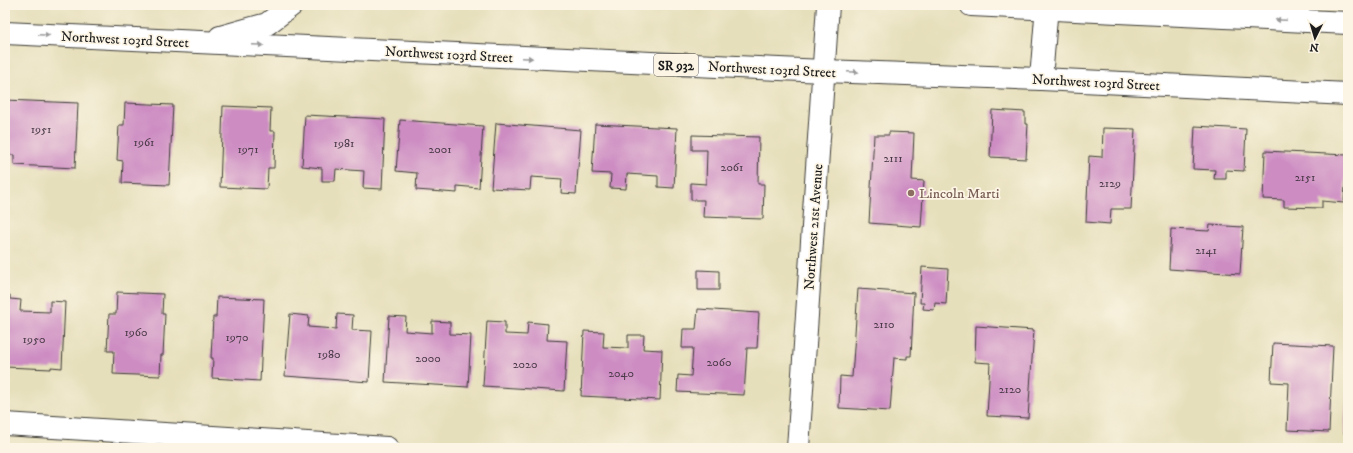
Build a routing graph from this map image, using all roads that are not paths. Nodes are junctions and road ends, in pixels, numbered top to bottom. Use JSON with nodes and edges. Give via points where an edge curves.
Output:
{"nodes":[{"id":1,"x":292,"y":5,"type":"edge"},
{"id":2,"x":828,"y":5,"type":"edge"},
{"id":3,"x":971,"y":5,"type":"edge"},
{"id":4,"x":1047,"y":7,"type":"edge"},
{"id":5,"x":1348,"y":24,"type":"edge"},
{"id":6,"x":5,"y":33,"type":"edge"},
{"id":7,"x":197,"y":43,"type":"junction"},
{"id":8,"x":824,"y":71,"type":"junction"},
{"id":9,"x":1041,"y":79,"type":"junction"},
{"id":10,"x":1348,"y":94,"type":"edge"},
{"id":11,"x":5,"y":424,"type":"edge"},
{"id":12,"x":386,"y":448,"type":"edge"},
{"id":13,"x":798,"y":448,"type":"edge"}],
"edges":[{"from":1,"to":7,"type":"main road","via":[[267,24]]},
{"from":2,"to":8,"type":"main road","name":"Northwest 21st Avenue"},
{"from":3,"to":4,"type":"main road"},
{"from":5,"to":4,"type":"main road","one_way":true},
{"from":4,"to":9,"type":"main road"},
{"from":6,"to":7,"type":"main road","name":"Northwest 103rd Street","number":"SR 932","one_way":true},
{"from":7,"to":8,"type":"main road","name":"Northwest 103rd Street","number":"SR 932","one_way":true},
{"from":8,"to":9,"type":"main road","name":"Northwest 103rd Street","number":"SR 932","one_way":true},
{"from":8,"to":13,"type":"main road","name":"Northwest 21st Avenue"},
{"from":9,"to":10,"type":"main road","name":"Northwest 103rd Street","number":"SR 932"},
{"from":11,"to":12,"type":"main road"}]}
